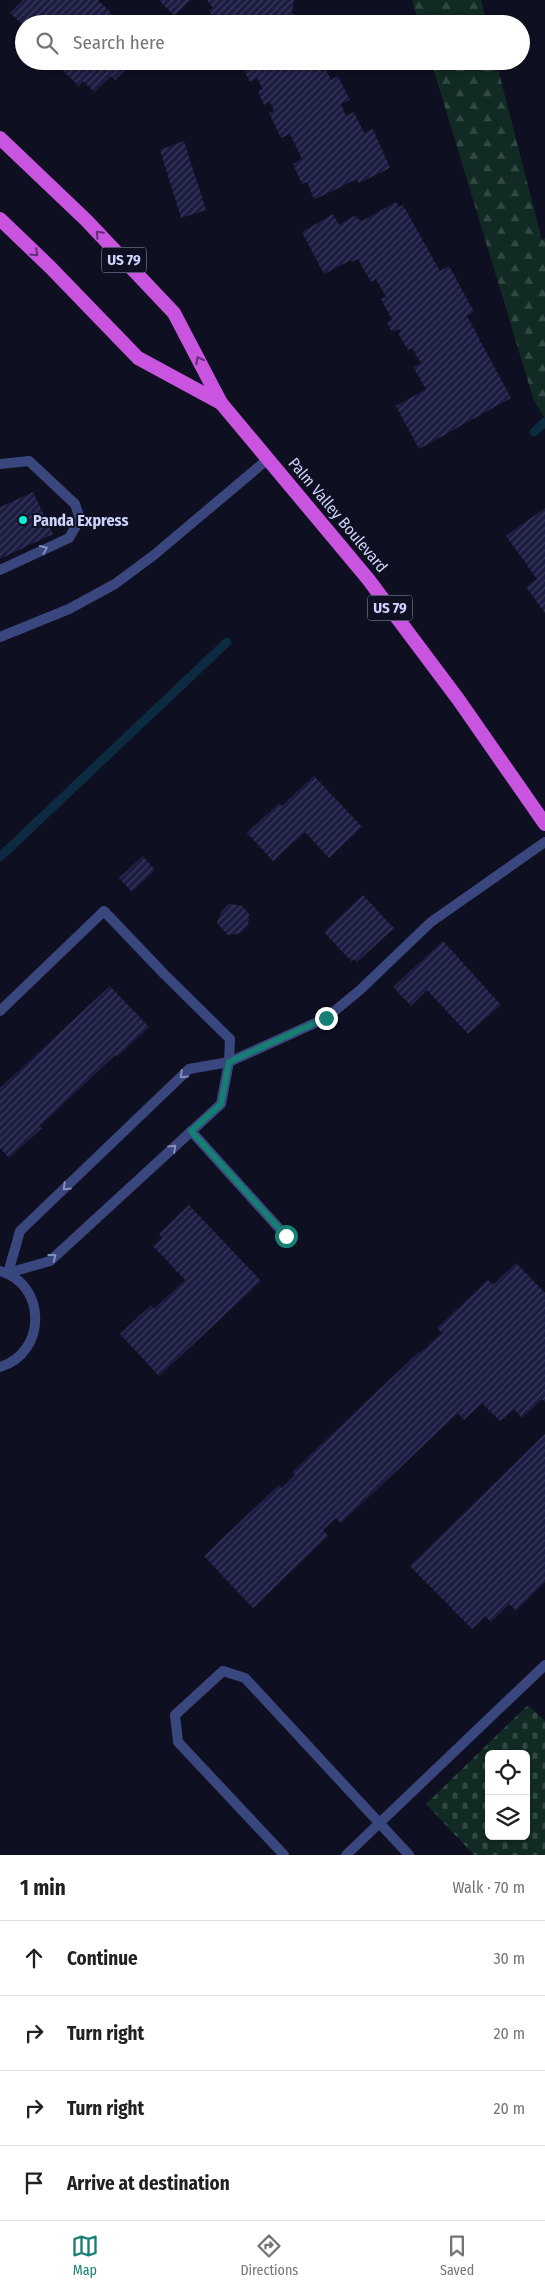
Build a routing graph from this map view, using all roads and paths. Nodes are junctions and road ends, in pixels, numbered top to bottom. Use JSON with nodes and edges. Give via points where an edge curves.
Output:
{"nodes":[{"id":1,"x":0,"y":138,"type":"edge"},
{"id":2,"x":0,"y":219,"type":"edge"},
{"id":3,"x":221,"y":403,"type":"junction"},
{"id":4,"x":268,"y":459,"type":"junction"},
{"id":5,"x":0,"y":464,"type":"edge"},
{"id":6,"x":0,"y":570,"type":"edge"},
{"id":7,"x":0,"y":637,"type":"edge"},
{"id":8,"x":545,"y":824,"type":"edge"},
{"id":9,"x":545,"y":842,"type":"edge"},
{"id":10,"x":0,"y":1011,"type":"edge"},
{"id":11,"x":229,"y":1062,"type":"junction"},
{"id":12,"x":191,"y":1131,"type":"junction"},
{"id":13,"x":286,"y":1236,"type":"dead end"},
{"id":14,"x":4,"y":1272,"type":"edge"},
{"id":15,"x":0,"y":1367,"type":"edge"},
{"id":16,"x":545,"y":1665,"type":"edge"},
{"id":17,"x":380,"y":1823,"type":"junction"},
{"id":18,"x":284,"y":1855,"type":"edge"},
{"id":19,"x":346,"y":1855,"type":"edge"},
{"id":20,"x":409,"y":1855,"type":"edge"}],
"edges":[{"from":3,"to":1,"type":"highway","name":"Palm Valley Boulevard","number":"US 79","one_way":true,"via":[[174,313],[86,220]]},
{"from":2,"to":3,"type":"highway","name":"Palm Valley Boulevard","number":"US 79","one_way":true,"via":[[138,358]]},
{"from":3,"to":4,"type":"highway","name":"Palm Valley Boulevard","number":"US 79"},
{"from":4,"to":7,"type":"lane","via":[[115,584],[69,609]]},
{"from":4,"to":8,"type":"highway","name":"Palm Valley Boulevard","number":"US 79","via":[[368,579],[458,699]]},
{"from":6,"to":5,"type":"lane","one_way":true,"via":[[69,538],[80,519],[75,504],[28,461]]},
{"from":9,"to":11,"type":"lane","via":[[431,922],[326,1018]]},
{"from":10,"to":11,"type":"lane","via":[[104,911],[230,1039]]},
{"from":11,"to":12,"type":"lane","via":[[221,1104]]},
{"from":11,"to":14,"type":"lane","one_way":true,"via":[[189,1069],[20,1231]]},
{"from":12,"to":13,"type":"lane"},
{"from":14,"to":12,"type":"lane","one_way":true,"via":[[50,1262]]},
{"from":14,"to":15,"type":"lane","via":[[21,1282],[31,1296],[36,1328],[20,1356]]},
{"from":16,"to":17,"type":"lane"},
{"from":17,"to":18,"type":"lane","via":[[245,1678],[223,1671],[175,1715],[178,1742]]},
{"from":17,"to":19,"type":"lane"},
{"from":17,"to":20,"type":"lane"}]}
